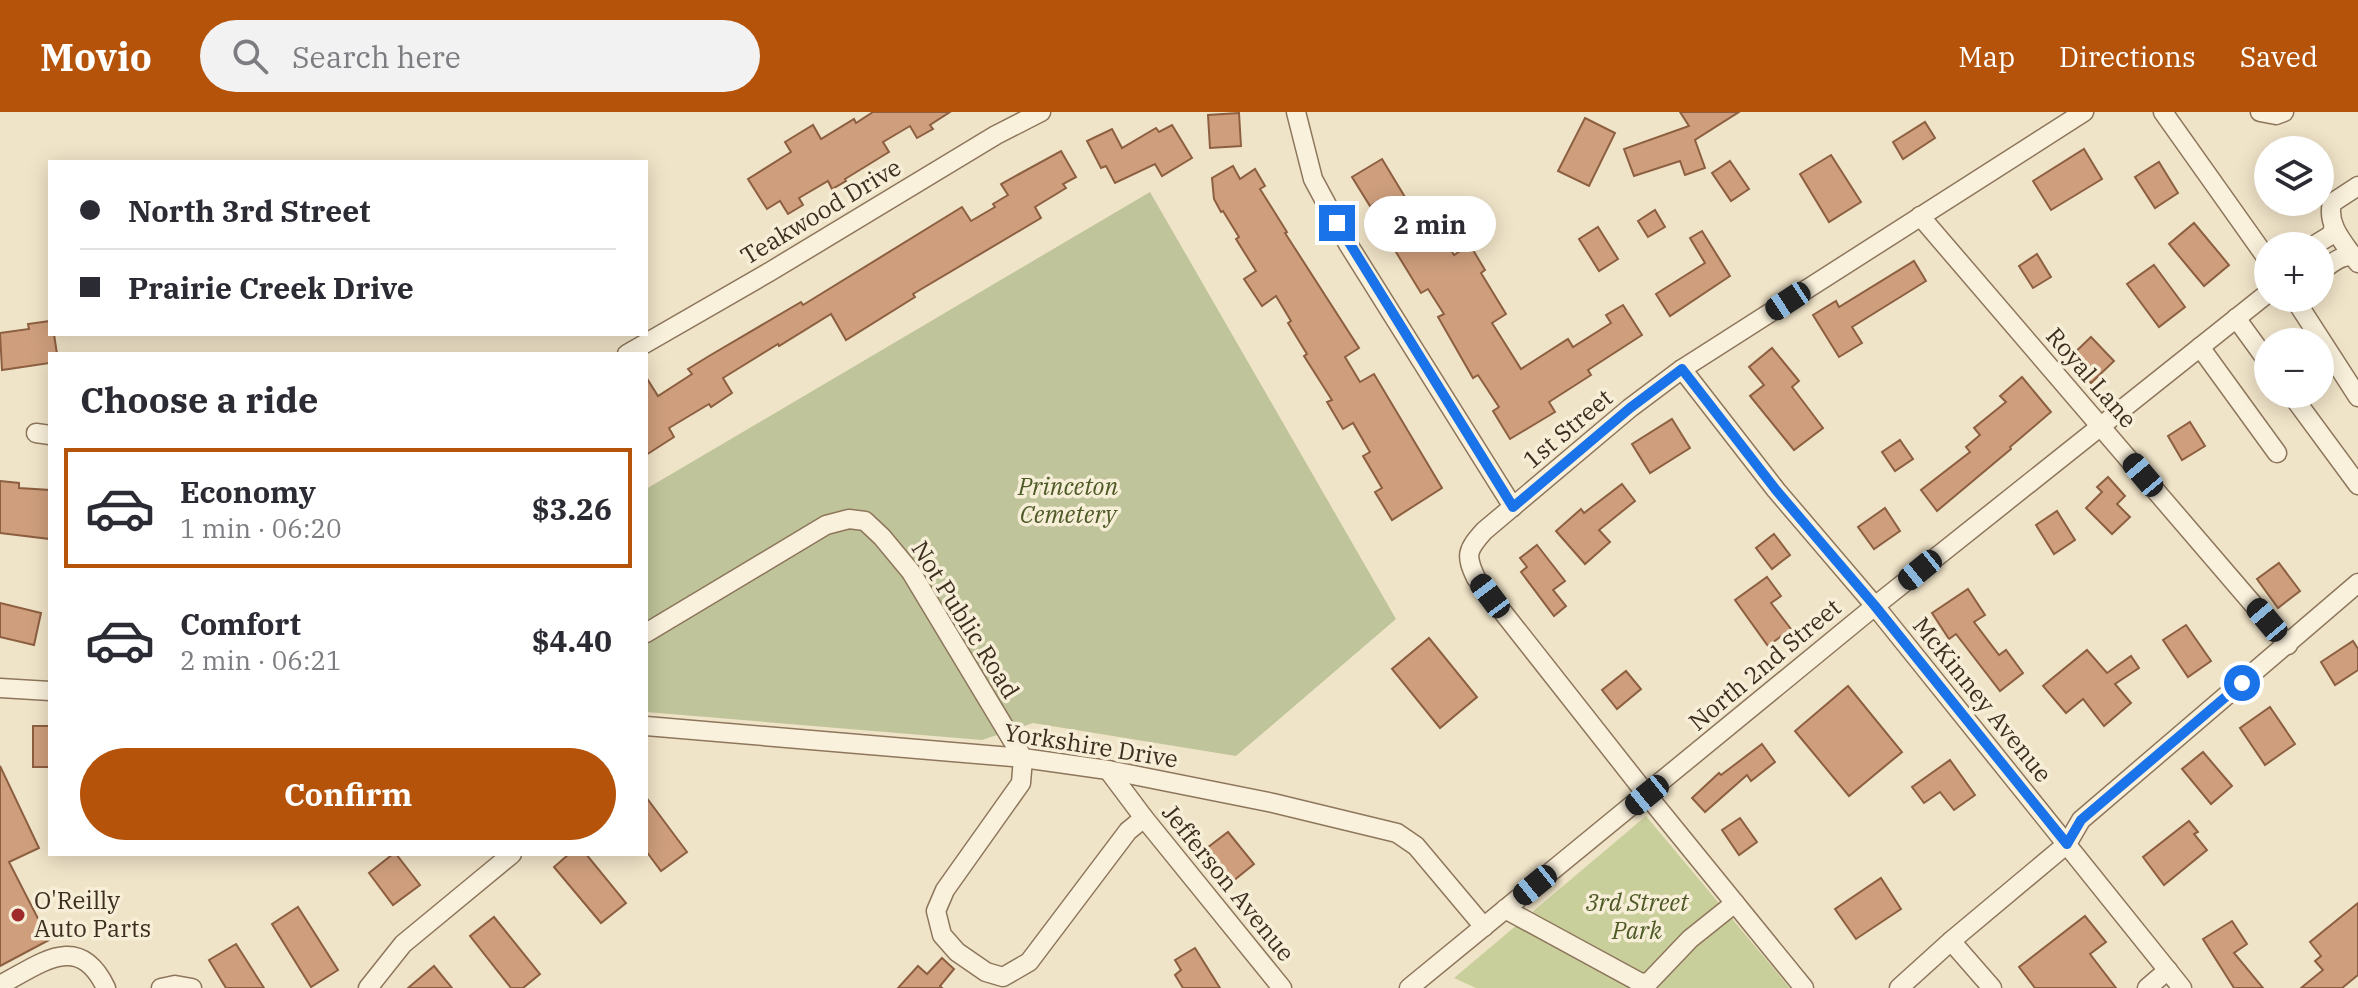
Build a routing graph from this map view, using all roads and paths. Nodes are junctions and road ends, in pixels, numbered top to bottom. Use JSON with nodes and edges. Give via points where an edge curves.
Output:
{"nodes":[{"id":1,"x":1041,"y":112,"type":"edge"},
{"id":2,"x":1296,"y":112,"type":"edge"},
{"id":3,"x":2084,"y":112,"type":"edge"},
{"id":4,"x":2163,"y":112,"type":"edge"},
{"id":5,"x":2260,"y":112,"type":"edge"},
{"id":6,"x":2284,"y":112,"type":"edge"},
{"id":7,"x":2358,"y":186,"type":"edge"},
{"id":8,"x":1920,"y":216,"type":"junction"},
{"id":9,"x":2334,"y":227,"type":"junction"},
{"id":10,"x":2332,"y":232,"type":"edge"},
{"id":11,"x":2254,"y":240,"type":"edge"},
{"id":12,"x":2356,"y":260,"type":"edge"},
{"id":13,"x":2334,"y":262,"type":"edge"},
{"id":14,"x":2254,"y":304,"type":"edge"},
{"id":15,"x":2303,"y":312,"type":"edge"},
{"id":16,"x":2236,"y":318,"type":"junction"},
{"id":17,"x":2254,"y":343,"type":"edge"},
{"id":18,"x":2200,"y":347,"type":"junction"},
{"id":19,"x":630,"y":352,"type":"edge"},
{"id":20,"x":1682,"y":369,"type":"junction"},
{"id":21,"x":2358,"y":397,"type":"edge"},
{"id":22,"x":2301,"y":408,"type":"edge"},
{"id":23,"x":2102,"y":426,"type":"junction"},
{"id":24,"x":2277,"y":453,"type":"dead end"},
{"id":25,"x":2358,"y":485,"type":"edge"},
{"id":26,"x":1513,"y":507,"type":"junction"},
{"id":27,"x":2358,"y":583,"type":"edge"},
{"id":28,"x":1875,"y":606,"type":"junction"},
{"id":29,"x":648,"y":632,"type":"edge"},
{"id":30,"x":2288,"y":645,"type":"junction"},
{"id":31,"x":0,"y":688,"type":"edge"},
{"id":32,"x":48,"y":691,"type":"edge"},
{"id":33,"x":648,"y":726,"type":"edge"},
{"id":34,"x":1023,"y":758,"type":"junction"},
{"id":35,"x":1108,"y":770,"type":"junction"},
{"id":36,"x":1647,"y":795,"type":"junction"},
{"id":37,"x":1144,"y":818,"type":"junction"},
{"id":38,"x":2067,"y":844,"type":"junction"},
{"id":39,"x":510,"y":856,"type":"edge"},
{"id":40,"x":1735,"y":903,"type":"junction"},
{"id":41,"x":1505,"y":909,"type":"junction"},
{"id":42,"x":1484,"y":927,"type":"junction"},
{"id":43,"x":1951,"y":941,"type":"junction"},
{"id":44,"x":2168,"y":970,"type":"junction"},
{"id":45,"x":25,"y":981,"type":"edge"},
{"id":46,"x":0,"y":985,"type":"edge"},
{"id":47,"x":106,"y":988,"type":"edge"},
{"id":48,"x":161,"y":988,"type":"edge"},
{"id":49,"x":192,"y":988,"type":"edge"},
{"id":50,"x":368,"y":988,"type":"edge"},
{"id":51,"x":1282,"y":988,"type":"edge"},
{"id":52,"x":1409,"y":988,"type":"edge"},
{"id":53,"x":1804,"y":988,"type":"edge"},
{"id":54,"x":1899,"y":988,"type":"edge"},
{"id":55,"x":1992,"y":988,"type":"edge"},
{"id":56,"x":2147,"y":988,"type":"edge"},
{"id":57,"x":2182,"y":988,"type":"edge"}],
"edges":[{"from":1,"to":19,"type":"street","name":"Teakwood Drive"},
{"from":2,"to":26,"type":"street","via":[[1313,179],[1348,244]]},
{"from":3,"to":8,"type":"street","name":"1st Street"},
{"from":4,"to":11,"type":"street"},
{"from":5,"to":6,"type":"street"},
{"from":7,"to":9,"type":"street","via":[[2332,203]]},
{"from":8,"to":20,"type":"street","name":"1st Street"},
{"from":8,"to":23,"type":"street","name":"Royal Lane"},
{"from":9,"to":10,"type":"street"},
{"from":9,"to":12,"type":"street"},
{"from":12,"to":13,"type":"street","via":[[2348,255]]},
{"from":14,"to":16,"type":"street","name":"North 2nd Street"},
{"from":15,"to":21,"type":"street"},
{"from":16,"to":17,"type":"street"},
{"from":16,"to":18,"type":"street","name":"North 2nd Street"},
{"from":18,"to":23,"type":"street","name":"North 2nd Street"},
{"from":18,"to":24,"type":"street"},
{"from":20,"to":26,"type":"street","name":"1st Street"},
{"from":20,"to":28,"type":"street","name":"McKinney Avenue"},
{"from":22,"to":25,"type":"street"},
{"from":23,"to":28,"type":"street","name":"North 2nd Street"},
{"from":23,"to":30,"type":"street","name":"Royal Lane"},
{"from":26,"to":36,"type":"street","name":"1st Street","via":[[1471,546],[1468,561]]},
{"from":27,"to":30,"type":"street"},
{"from":28,"to":36,"type":"street","name":"North 2nd Street"},
{"from":28,"to":38,"type":"street","name":"McKinney Avenue"},
{"from":29,"to":34,"type":"street","name":"Not Public Road","via":[[826,525],[865,521],[911,572]]},
{"from":30,"to":38,"type":"street","via":[[2081,820]]},
{"from":31,"to":32,"type":"street"},
{"from":33,"to":34,"type":"street","name":"Yorkshire Drive"},
{"from":34,"to":35,"type":"street","name":"Yorkshire Drive"},
{"from":34,"to":37,"type":"street","via":[[1021,783],[945,890],[936,911],[942,935],[986,972],[1003,977],[1029,962],[1128,831]]},
{"from":35,"to":37,"type":"street","name":"Jefferson Avenue"},
{"from":35,"to":42,"type":"street","name":"Yorkshire Drive","via":[[1397,833],[1416,846]]},
{"from":36,"to":40,"type":"street","name":"1st Street"},
{"from":36,"to":41,"type":"street","name":"North 2nd Street"},
{"from":37,"to":51,"type":"street","name":"Jefferson Avenue"},
{"from":38,"to":43,"type":"street"},
{"from":38,"to":44,"type":"street","name":"McKinney Avenue"},
{"from":39,"to":50,"type":"street","via":[[403,944]]},
{"from":40,"to":41,"type":"street","via":[[1649,982],[1641,983]]},
{"from":40,"to":53,"type":"street","name":"1st Street"},
{"from":41,"to":42,"type":"street","name":"North 2nd Street"},
{"from":42,"to":52,"type":"street","name":"North 2nd Street"},
{"from":43,"to":54,"type":"street"},
{"from":43,"to":55,"type":"street"},
{"from":44,"to":56,"type":"street"},
{"from":44,"to":57,"type":"street","name":"McKinney Avenue"},
{"from":45,"to":46,"type":"street"},
{"from":45,"to":47,"type":"street","via":[[41,963],[68,955],[87,960]]},
{"from":48,"to":49,"type":"street"}]}
